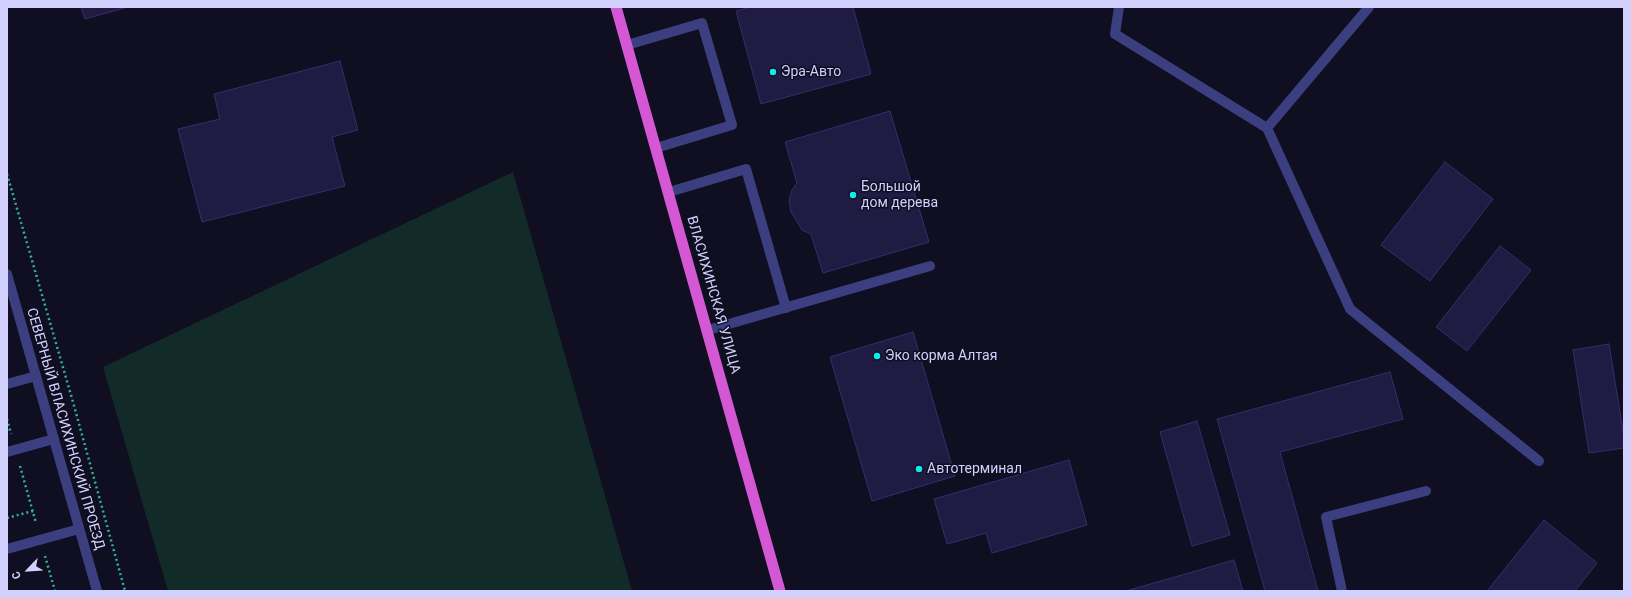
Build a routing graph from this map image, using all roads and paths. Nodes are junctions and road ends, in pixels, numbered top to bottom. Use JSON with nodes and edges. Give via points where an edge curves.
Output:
{"nodes":[{"id":1,"x":616,"y":7,"type":"edge"},
{"id":2,"x":1119,"y":7,"type":"edge"},
{"id":3,"x":1364,"y":8,"type":"edge"},
{"id":4,"x":627,"y":45,"type":"junction"},
{"id":5,"x":1267,"y":128,"type":"junction"},
{"id":6,"x":656,"y":148,"type":"junction"},
{"id":7,"x":7,"y":174,"type":"edge"},
{"id":8,"x":669,"y":192,"type":"junction"},
{"id":9,"x":930,"y":266,"type":"dead end"},
{"id":10,"x":7,"y":274,"type":"edge"},
{"id":11,"x":786,"y":308,"type":"junction"},
{"id":12,"x":708,"y":330,"type":"junction"},
{"id":13,"x":36,"y":376,"type":"junction"},
{"id":14,"x":7,"y":384,"type":"edge"},
{"id":15,"x":7,"y":419,"type":"edge"},
{"id":16,"x":54,"y":439,"type":"junction"},
{"id":17,"x":11,"y":451,"type":"edge"},
{"id":18,"x":1539,"y":461,"type":"dead end"},
{"id":19,"x":1426,"y":491,"type":"dead end"},
{"id":20,"x":32,"y":511,"type":"junction"},
{"id":21,"x":7,"y":518,"type":"edge"},
{"id":22,"x":79,"y":529,"type":"junction"},
{"id":23,"x":41,"y":539,"type":"junction"},
{"id":24,"x":7,"y":549,"type":"edge"},
{"id":25,"x":55,"y":591,"type":"edge"},
{"id":26,"x":97,"y":591,"type":"edge"},
{"id":27,"x":126,"y":591,"type":"edge"},
{"id":28,"x":780,"y":591,"type":"edge"},
{"id":29,"x":1342,"y":591,"type":"edge"}],
"edges":[{"from":1,"to":4,"type":"highway","name":"ВЛАСИХИНСКАЯ УЛИЦА"},
{"from":2,"to":5,"type":"street","via":[[1115,34]]},
{"from":3,"to":5,"type":"street"},
{"from":4,"to":6,"type":"highway","name":"ВЛАСИХИНСКАЯ УЛИЦА"},
{"from":4,"to":6,"type":"street","via":[[702,23],[732,125]]},
{"from":5,"to":18,"type":"street","via":[[1350,309]]},
{"from":6,"to":8,"type":"highway","name":"ВЛАСИХИНСКАЯ УЛИЦА"},
{"from":7,"to":27,"type":"path"},
{"from":8,"to":11,"type":"street","via":[[746,169]]},
{"from":8,"to":12,"type":"highway","name":"ВЛАСИХИНСКАЯ УЛИЦА"},
{"from":9,"to":11,"type":"street"},
{"from":10,"to":13,"type":"street","name":"СЕВЕРНЫЙ ВЛАСИХИНСКИЙ ПРОЕЗД"},
{"from":11,"to":12,"type":"street"},
{"from":12,"to":28,"type":"highway","name":"ВЛАСИХИНСКАЯ УЛИЦА"},
{"from":13,"to":14,"type":"street"},
{"from":13,"to":16,"type":"street","name":"СЕВЕРНЫЙ ВЛАСИХИНСКИЙ ПРОЕЗД"},
{"from":15,"to":17,"type":"path"},
{"from":16,"to":17,"type":"street"},
{"from":16,"to":22,"type":"street","name":"СЕВЕРНЫЙ ВЛАСИХИНСКИЙ ПРОЕЗД"},
{"from":17,"to":20,"type":"path"},
{"from":19,"to":29,"type":"street","via":[[1326,517]]},
{"from":20,"to":21,"type":"path"},
{"from":20,"to":23,"type":"path"},
{"from":22,"to":23,"type":"street"},
{"from":22,"to":26,"type":"street","name":"СЕВЕРНЫЙ ВЛАСИХИНСКИЙ ПРОЕЗД"},
{"from":23,"to":24,"type":"street"},
{"from":23,"to":25,"type":"path"}]}
